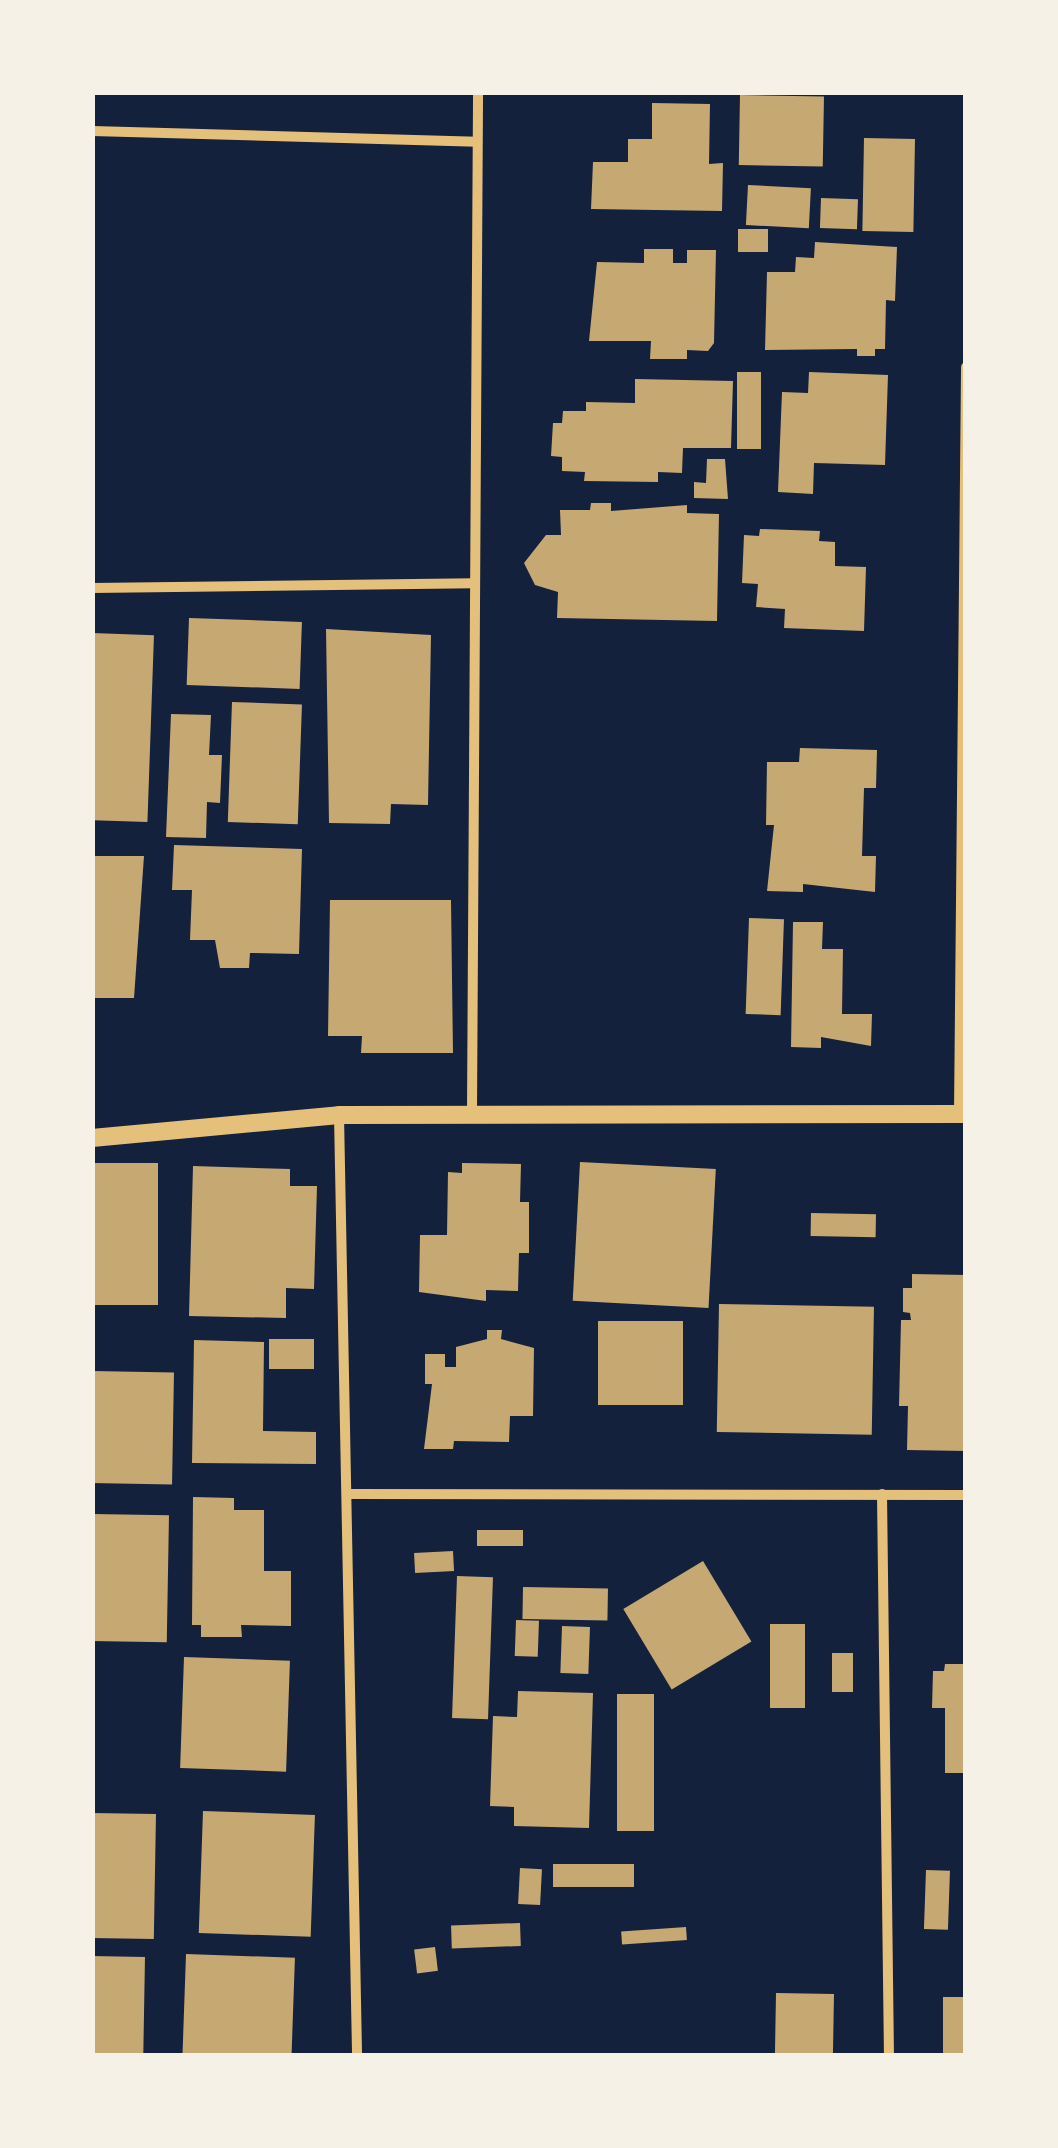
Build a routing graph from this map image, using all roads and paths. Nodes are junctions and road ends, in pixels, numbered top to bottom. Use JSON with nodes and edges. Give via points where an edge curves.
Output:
{"nodes":[{"id":1,"x":478,"y":92,"type":"edge"},
{"id":2,"x":92,"y":131,"type":"edge"},
{"id":3,"x":477,"y":142,"type":"junction"},
{"id":4,"x":966,"y":367,"type":"edge"},
{"id":5,"x":474,"y":584,"type":"junction"},
{"id":6,"x":92,"y":588,"type":"edge"},
{"id":7,"x":472,"y":1112,"type":"junction"},
{"id":8,"x":962,"y":1114,"type":"edge"},
{"id":9,"x":339,"y":1116,"type":"junction"},
{"id":10,"x":92,"y":1138,"type":"edge"},
{"id":11,"x":350,"y":1494,"type":"junction"},
{"id":12,"x":882,"y":1494,"type":"junction"},
{"id":13,"x":966,"y":1494,"type":"edge"},
{"id":14,"x":357,"y":2056,"type":"edge"},
{"id":15,"x":889,"y":2056,"type":"edge"}],
"edges":[{"from":1,"to":3,"type":"street"},
{"from":2,"to":3,"type":"street"},
{"from":3,"to":5,"type":"street"},
{"from":4,"to":8,"type":"street"},
{"from":5,"to":6,"type":"street"},
{"from":5,"to":7,"type":"street"},
{"from":7,"to":8,"type":"street"},
{"from":7,"to":9,"type":"street"},
{"from":9,"to":10,"type":"street"},
{"from":9,"to":11,"type":"street"},
{"from":11,"to":12,"type":"street"},
{"from":11,"to":14,"type":"street"},
{"from":12,"to":13,"type":"street"},
{"from":12,"to":15,"type":"street"}]}
